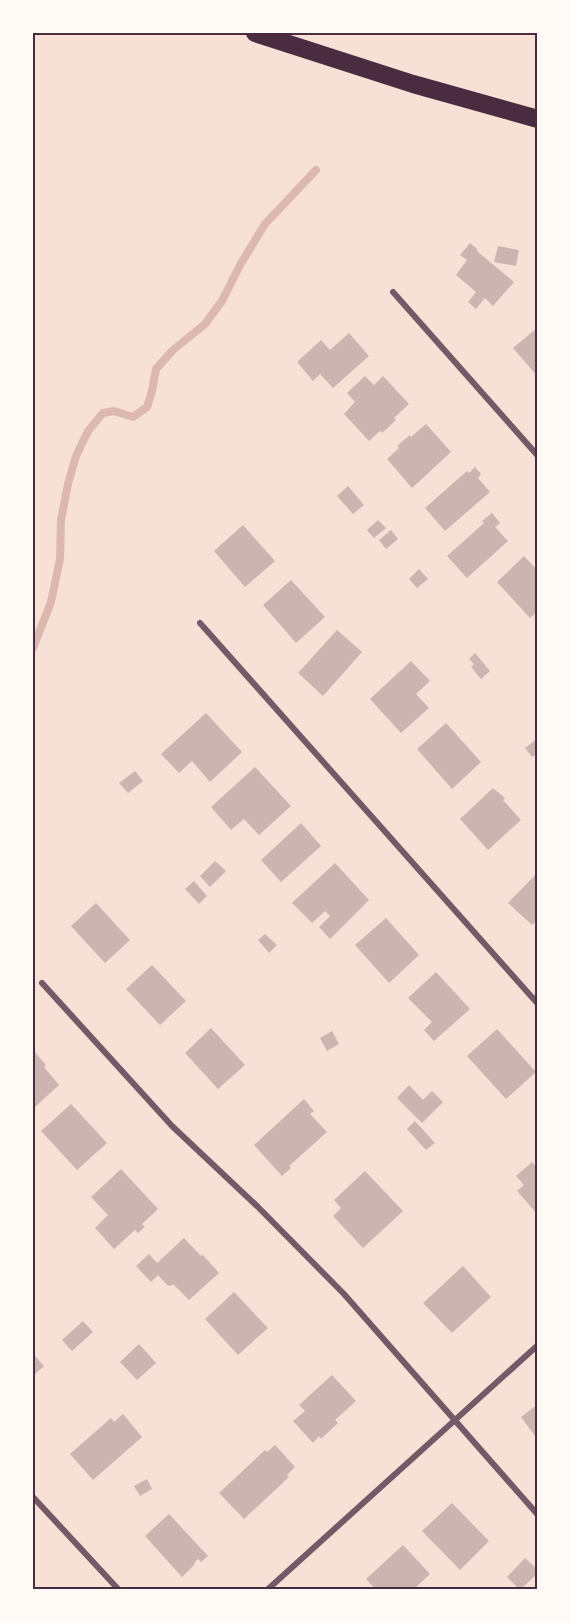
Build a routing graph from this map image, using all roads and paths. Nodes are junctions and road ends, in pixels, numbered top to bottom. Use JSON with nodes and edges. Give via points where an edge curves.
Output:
{"nodes":[{"id":1,"x":255,"y":33,"type":"edge"},
{"id":2,"x":538,"y":119,"type":"edge"},
{"id":3,"x":393,"y":292,"type":"dead end"},
{"id":4,"x":538,"y":456,"type":"edge"},
{"id":5,"x":200,"y":623,"type":"dead end"},
{"id":6,"x":42,"y":983,"type":"dead end"},
{"id":7,"x":538,"y":1004,"type":"edge"},
{"id":8,"x":538,"y":1345,"type":"edge"},
{"id":9,"x":455,"y":1420,"type":"junction"},
{"id":10,"x":33,"y":1497,"type":"edge"},
{"id":11,"x":538,"y":1515,"type":"edge"},
{"id":12,"x":119,"y":1590,"type":"edge"},
{"id":13,"x":267,"y":1590,"type":"edge"}],
"edges":[{"from":1,"to":2,"type":"highway"},
{"from":3,"to":4,"type":"street"},
{"from":5,"to":7,"type":"street"},
{"from":6,"to":9,"type":"street","via":[[172,1126],[344,1294]]},
{"from":8,"to":9,"type":"street"},
{"from":9,"to":11,"type":"street"},
{"from":9,"to":13,"type":"street"},
{"from":10,"to":12,"type":"street"}]}
